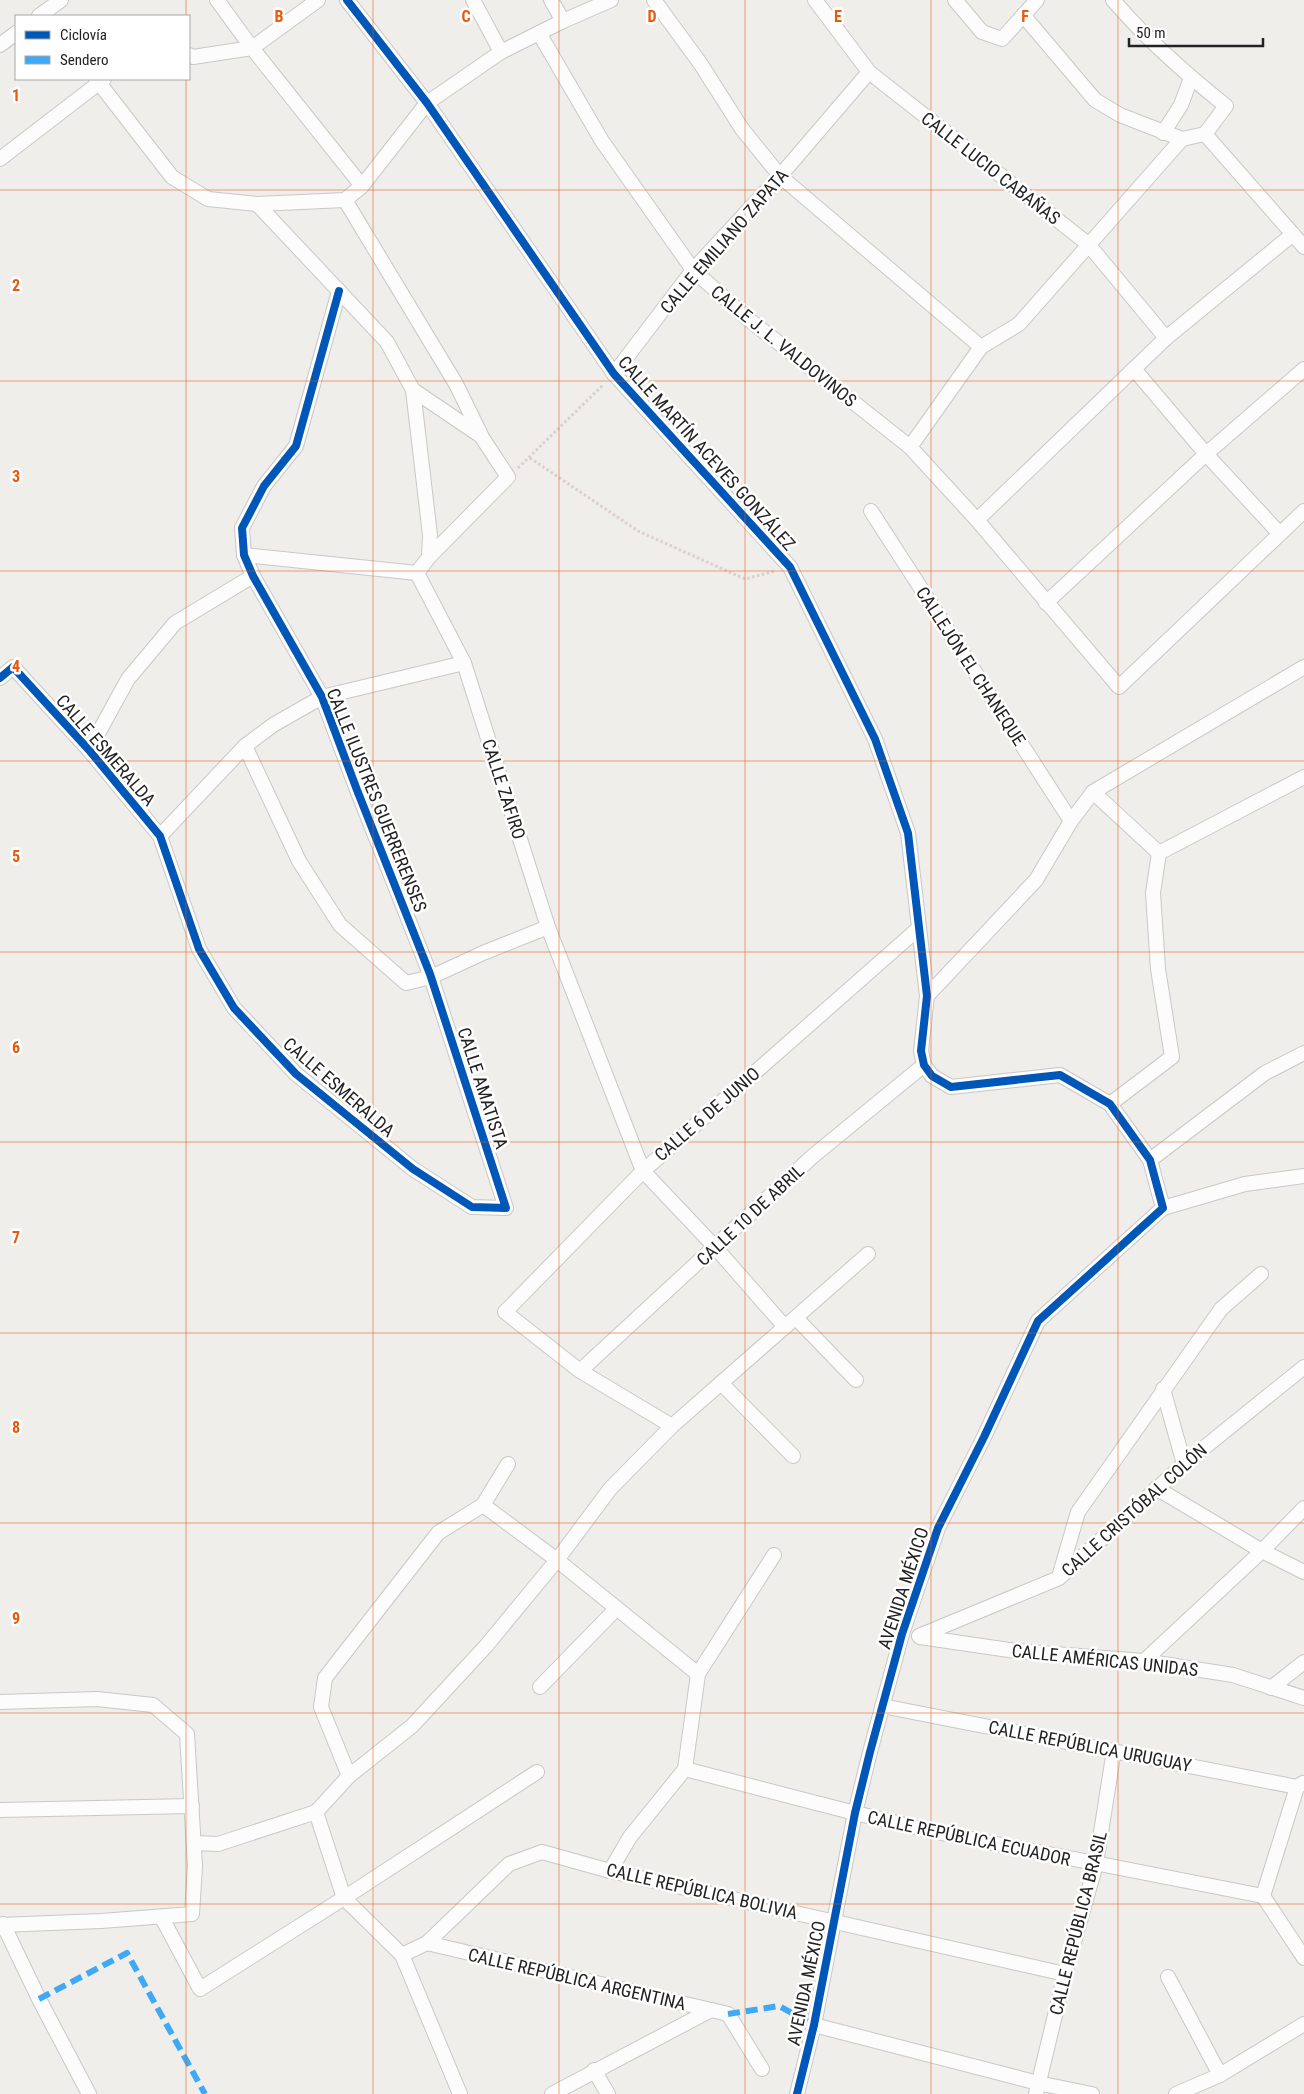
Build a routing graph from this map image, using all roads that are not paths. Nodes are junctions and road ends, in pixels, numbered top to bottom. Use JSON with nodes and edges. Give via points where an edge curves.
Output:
{"nodes":[{"id":1,"x":61,"y":0,"type":"edge"},
{"id":2,"x":217,"y":0,"type":"edge"},
{"id":3,"x":318,"y":0,"type":"edge"},
{"id":4,"x":347,"y":0,"type":"edge"},
{"id":5,"x":473,"y":0,"type":"edge"},
{"id":6,"x":551,"y":0,"type":"edge"},
{"id":7,"x":611,"y":0,"type":"edge"},
{"id":8,"x":654,"y":0,"type":"edge"},
{"id":9,"x":815,"y":0,"type":"edge"},
{"id":10,"x":955,"y":0,"type":"edge"},
{"id":11,"x":1037,"y":0,"type":"edge"},
{"id":12,"x":1113,"y":0,"type":"edge"},
{"id":13,"x":44,"y":11,"type":"edge"},
{"id":14,"x":1023,"y":15,"type":"junction"},
{"id":15,"x":563,"y":21,"type":"junction"},
{"id":16,"x":539,"y":33,"type":"junction"},
{"id":17,"x":15,"y":34,"type":"edge"},
{"id":18,"x":0,"y":45,"type":"edge"},
{"id":19,"x":252,"y":48,"type":"junction"},
{"id":20,"x":501,"y":52,"type":"junction"},
{"id":21,"x":190,"y":56,"type":"edge"},
{"id":22,"x":869,"y":72,"type":"junction"},
{"id":23,"x":1191,"y":78,"type":"junction"},
{"id":24,"x":100,"y":80,"type":"edge"},
{"id":25,"x":427,"y":103,"type":"junction"},
{"id":26,"x":1162,"y":132,"type":"junction"},
{"id":27,"x":1205,"y":134,"type":"junction"},
{"id":28,"x":1182,"y":139,"type":"junction"},
{"id":29,"x":0,"y":159,"type":"edge"},
{"id":30,"x":780,"y":176,"type":"junction"},
{"id":31,"x":362,"y":186,"type":"junction"},
{"id":32,"x":345,"y":200,"type":"junction"},
{"id":33,"x":257,"y":204,"type":"junction"},
{"id":34,"x":1293,"y":234,"type":"junction"},
{"id":35,"x":1088,"y":244,"type":"junction"},
{"id":36,"x":1304,"y":247,"type":"edge"},
{"id":37,"x":693,"y":270,"type":"junction"},
{"id":38,"x":339,"y":291,"type":"junction"},
{"id":39,"x":1166,"y":338,"type":"junction"},
{"id":40,"x":982,"y":347,"type":"junction"},
{"id":41,"x":1134,"y":369,"type":"junction"},
{"id":42,"x":1304,"y":369,"type":"edge"},
{"id":43,"x":614,"y":374,"type":"junction"},
{"id":44,"x":413,"y":390,"type":"junction"},
{"id":45,"x":482,"y":436,"type":"junction"},
{"id":46,"x":910,"y":448,"type":"junction"},
{"id":47,"x":1206,"y":454,"type":"junction"},
{"id":48,"x":871,"y":511,"type":"dead end"},
{"id":49,"x":1304,"y":511,"type":"edge"},
{"id":50,"x":977,"y":520,"type":"junction"},
{"id":51,"x":1280,"y":534,"type":"junction"},
{"id":52,"x":244,"y":555,"type":"junction"},
{"id":53,"x":429,"y":557,"type":"junction"},
{"id":54,"x":417,"y":573,"type":"junction"},
{"id":55,"x":253,"y":576,"type":"junction"},
{"id":56,"x":1046,"y":603,"type":"junction"},
{"id":57,"x":464,"y":663,"type":"junction"},
{"id":58,"x":1304,"y":667,"type":"edge"},
{"id":59,"x":0,"y":678,"type":"edge"},
{"id":60,"x":322,"y":697,"type":"junction"},
{"id":61,"x":245,"y":746,"type":"junction"},
{"id":62,"x":89,"y":750,"type":"junction"},
{"id":63,"x":1304,"y":777,"type":"edge"},
{"id":64,"x":1093,"y":792,"type":"junction"},
{"id":65,"x":1071,"y":821,"type":"junction"},
{"id":66,"x":160,"y":836,"type":"junction"},
{"id":67,"x":1159,"y":853,"type":"junction"},
{"id":68,"x":548,"y":927,"type":"junction"},
{"id":69,"x":919,"y":928,"type":"junction"},
{"id":70,"x":431,"y":977,"type":"junction"},
{"id":71,"x":927,"y":996,"type":"junction"},
{"id":72,"x":1304,"y":1053,"type":"edge"},
{"id":73,"x":924,"y":1065,"type":"junction"},
{"id":74,"x":1110,"y":1104,"type":"junction"},
{"id":75,"x":1150,"y":1160,"type":"junction"},
{"id":76,"x":643,"y":1172,"type":"junction"},
{"id":77,"x":1304,"y":1176,"type":"edge"},
{"id":78,"x":506,"y":1208,"type":"joint"},
{"id":79,"x":1162,"y":1208,"type":"junction"},
{"id":80,"x":715,"y":1247,"type":"junction"},
{"id":81,"x":868,"y":1254,"type":"dead end"},
{"id":82,"x":1261,"y":1274,"type":"dead end"},
{"id":83,"x":796,"y":1318,"type":"junction"},
{"id":84,"x":785,"y":1327,"type":"junction"},
{"id":85,"x":1304,"y":1366,"type":"edge"},
{"id":86,"x":580,"y":1371,"type":"junction"},
{"id":87,"x":856,"y":1380,"type":"dead end"},
{"id":88,"x":721,"y":1383,"type":"junction"},
{"id":89,"x":1164,"y":1389,"type":"junction"},
{"id":90,"x":672,"y":1426,"type":"junction"},
{"id":91,"x":793,"y":1456,"type":"dead end"},
{"id":92,"x":508,"y":1464,"type":"dead end"},
{"id":93,"x":1184,"y":1464,"type":"junction"},
{"id":94,"x":1156,"y":1488,"type":"junction"},
{"id":95,"x":483,"y":1505,"type":"junction"},
{"id":96,"x":1304,"y":1508,"type":"edge"},
{"id":97,"x":1262,"y":1551,"type":"junction"},
{"id":98,"x":774,"y":1555,"type":"dead end"},
{"id":99,"x":556,"y":1560,"type":"junction"},
{"id":100,"x":1304,"y":1572,"type":"edge"},
{"id":101,"x":1059,"y":1578,"type":"junction"},
{"id":102,"x":616,"y":1609,"type":"junction"},
{"id":103,"x":902,"y":1634,"type":"junction"},
{"id":104,"x":919,"y":1636,"type":"junction"},
{"id":105,"x":1144,"y":1661,"type":"junction"},
{"id":106,"x":1304,"y":1662,"type":"edge"},
{"id":107,"x":698,"y":1674,"type":"junction"},
{"id":108,"x":540,"y":1687,"type":"dead end"},
{"id":109,"x":1271,"y":1688,"type":"junction"},
{"id":110,"x":1304,"y":1698,"type":"edge"},
{"id":111,"x":0,"y":1702,"type":"edge"},
{"id":112,"x":882,"y":1706,"type":"junction"},
{"id":113,"x":1114,"y":1750,"type":"junction"},
{"id":114,"x":685,"y":1769,"type":"junction"},
{"id":115,"x":538,"y":1772,"type":"dead end"},
{"id":116,"x":349,"y":1776,"type":"junction"},
{"id":117,"x":1301,"y":1785,"type":"edge"},
{"id":118,"x":192,"y":1806,"type":"junction"},
{"id":119,"x":0,"y":1810,"type":"edge"},
{"id":120,"x":316,"y":1812,"type":"junction"},
{"id":121,"x":855,"y":1814,"type":"junction"},
{"id":122,"x":194,"y":1843,"type":"junction"},
{"id":123,"x":1096,"y":1864,"type":"junction"},
{"id":124,"x":610,"y":1871,"type":"junction"},
{"id":125,"x":1263,"y":1896,"type":"junction"},
{"id":126,"x":344,"y":1898,"type":"junction"},
{"id":127,"x":162,"y":1918,"type":"junction"},
{"id":128,"x":835,"y":1921,"type":"junction"},
{"id":129,"x":1,"y":1924,"type":"edge"},
{"id":130,"x":427,"y":1943,"type":"junction"},
{"id":131,"x":402,"y":1955,"type":"junction"},
{"id":132,"x":1304,"y":1958,"type":"edge"},
{"id":133,"x":1065,"y":1974,"type":"junction"},
{"id":134,"x":1168,"y":1977,"type":"dead end"},
{"id":135,"x":711,"y":2010,"type":"junction"},
{"id":136,"x":1304,"y":2024,"type":"edge"},
{"id":137,"x":814,"y":2025,"type":"junction"},
{"id":138,"x":762,"y":2069,"type":"dead end"},
{"id":139,"x":594,"y":2070,"type":"junction"},
{"id":140,"x":1220,"y":2075,"type":"junction"},
{"id":141,"x":1037,"y":2089,"type":"edge"},
{"id":142,"x":89,"y":2094,"type":"edge"},
{"id":143,"x":460,"y":2094,"type":"edge"},
{"id":144,"x":552,"y":2094,"type":"edge"},
{"id":145,"x":608,"y":2094,"type":"edge"},
{"id":146,"x":797,"y":2094,"type":"edge"},
{"id":147,"x":1092,"y":2094,"type":"edge"},
{"id":148,"x":1176,"y":2094,"type":"edge"}],
"edges":[{"from":1,"to":13,"type":"street"},
{"from":2,"to":19,"type":"street"},
{"from":3,"to":19,"type":"street"},
{"from":4,"to":25,"type":"street","name":"CALLE MARTÍN ACEVES GONZÁLEZ"},
{"from":5,"to":20,"type":"street"},
{"from":6,"to":15,"type":"street"},
{"from":7,"to":15,"type":"street"},
{"from":8,"to":30,"type":"street","via":[[742,129]]},
{"from":9,"to":22,"type":"street","name":"CALLE LUCIO CABAÑAS"},
{"from":10,"to":14,"type":"street","via":[[982,32],[1002,39]]},
{"from":11,"to":14,"type":"street"},
{"from":12,"to":23,"type":"street","via":[[1133,24]]},
{"from":14,"to":26,"type":"street","via":[[1095,100],[1120,115]]},
{"from":15,"to":16,"type":"street"},
{"from":16,"to":20,"type":"street"},
{"from":16,"to":37,"type":"street","name":"CALLE J. L. VALDOVINOS","via":[[602,141]]},
{"from":17,"to":18,"type":"street"},
{"from":19,"to":21,"type":"street"},
{"from":19,"to":31,"type":"street"},
{"from":20,"to":25,"type":"street"},
{"from":22,"to":30,"type":"street","name":"CALLE EMILIANO ZAPATA"},
{"from":22,"to":35,"type":"street","name":"CALLE LUCIO CABAÑAS"},
{"from":23,"to":26,"type":"street","via":[[1181,105]]},
{"from":23,"to":27,"type":"street","via":[[1226,106]]},
{"from":24,"to":29,"type":"street"},
{"from":24,"to":33,"type":"street","via":[[172,177],[208,199]]},
{"from":25,"to":31,"type":"street"},
{"from":25,"to":43,"type":"street","name":"CALLE MARTÍN ACEVES GONZÁLEZ"},
{"from":26,"to":28,"type":"street"},
{"from":27,"to":28,"type":"street"},
{"from":27,"to":34,"type":"street"},
{"from":28,"to":35,"type":"street"},
{"from":30,"to":37,"type":"street","name":"CALLE EMILIANO ZAPATA"},
{"from":30,"to":40,"type":"street"},
{"from":31,"to":32,"type":"street"},
{"from":32,"to":33,"type":"street"},
{"from":32,"to":45,"type":"street","via":[[456,384]]},
{"from":33,"to":38,"type":"street"},
{"from":34,"to":36,"type":"street"},
{"from":34,"to":39,"type":"street"},
{"from":35,"to":39,"type":"street","name":"CALLE LUCIO CABAÑAS"},
{"from":35,"to":40,"type":"street","via":[[1019,324]]},
{"from":37,"to":43,"type":"street","name":"CALLE EMILIANO ZAPATA"},
{"from":37,"to":46,"type":"street","name":"CALLE J. L. VALDOVINOS","via":[[747,318]]},
{"from":38,"to":44,"type":"street","via":[[387,342]]},
{"from":38,"to":52,"type":"street","name":"CALLE ILUSTRES GUERRERENSES","via":[[296,446],[264,486],[242,528]]},
{"from":39,"to":41,"type":"street"},
{"from":40,"to":46,"type":"street"},
{"from":41,"to":47,"type":"street"},
{"from":41,"to":50,"type":"street"},
{"from":42,"to":47,"type":"street"},
{"from":43,"to":69,"type":"street","name":"CALLE MARTÍN ACEVES GONZÁLEZ","via":[[790,567],[874,740],[908,833]]},
{"from":44,"to":45,"type":"street"},
{"from":44,"to":53,"type":"street","via":[[430,535]]},
{"from":45,"to":53,"type":"street","via":[[508,477]]},
{"from":46,"to":50,"type":"street","name":"CALLE J. L. VALDOVINOS"},
{"from":47,"to":51,"type":"street"},
{"from":47,"to":56,"type":"street"},
{"from":48,"to":65,"type":"street","name":"CALLEJÓN EL CHANEQUE"},
{"from":49,"to":51,"type":"street"},
{"from":50,"to":56,"type":"street","name":"CALLE J. L. VALDOVINOS"},
{"from":51,"to":56,"type":"street","name":"CALLE J. L. VALDOVINOS","via":[[1119,686]]},
{"from":52,"to":54,"type":"street"},
{"from":52,"to":55,"type":"street","name":"CALLE ILUSTRES GUERRERENSES"},
{"from":53,"to":54,"type":"street"},
{"from":54,"to":57,"type":"street","name":"CALLE ZAFIRO"},
{"from":55,"to":60,"type":"street","name":"CALLE ILUSTRES GUERRERENSES"},
{"from":55,"to":62,"type":"street","via":[[175,623],[128,679]]},
{"from":57,"to":60,"type":"street"},
{"from":57,"to":68,"type":"street","name":"CALLE ZAFIRO"},
{"from":58,"to":64,"type":"street"},
{"from":59,"to":62,"type":"street","name":"CALLE ESMERALDA","via":[[13,667]]},
{"from":60,"to":61,"type":"street","via":[[273,725]]},
{"from":60,"to":70,"type":"street","name":"CALLE ILUSTRES GUERRERENSES"},
{"from":61,"to":66,"type":"street"},
{"from":61,"to":70,"type":"street","via":[[299,862],[340,925],[406,983]]},
{"from":62,"to":66,"type":"street","name":"CALLE ESMERALDA"},
{"from":63,"to":67,"type":"street"},
{"from":64,"to":65,"type":"street"},
{"from":64,"to":67,"type":"street"},
{"from":65,"to":71,"type":"street","via":[[1036,880]]},
{"from":66,"to":78,"type":"street","name":"CALLE ESMERALDA","via":[[199,949],[234,1008],[296,1074],[413,1169],[472,1207]]},
{"from":67,"to":74,"type":"street","via":[[1153,893],[1158,969],[1172,1057]]},
{"from":68,"to":70,"type":"street"},
{"from":68,"to":76,"type":"street","name":"CALLE ZAFIRO"},
{"from":69,"to":71,"type":"street","name":"CALLE MARTÍN ACEVES GONZÁLEZ"},
{"from":69,"to":76,"type":"street","name":"CALLE 6 DE JUNIO"},
{"from":70,"to":78,"type":"street","name":"CALLE AMATISTA"},
{"from":71,"to":73,"type":"street","name":"CALLE MARTÍN ACEVES GONZÁLEZ","via":[[921,1052]]},
{"from":72,"to":75,"type":"street","via":[[1265,1073]]},
{"from":73,"to":74,"type":"street","via":[[932,1076],[951,1087],[1060,1075]]},
{"from":73,"to":80,"type":"street","name":"CALLE 10 DE ABRIL","via":[[813,1156]]},
{"from":74,"to":75,"type":"street"},
{"from":75,"to":79,"type":"street"},
{"from":76,"to":80,"type":"street"},
{"from":76,"to":86,"type":"street","name":"CALLE 6 DE JUNIO","via":[[505,1312]]},
{"from":77,"to":79,"type":"street","via":[[1245,1184]]},
{"from":79,"to":103,"type":"street","name":"AVENIDA MÉXICO","via":[[1038,1321],[938,1528]]},
{"from":80,"to":84,"type":"street"},
{"from":80,"to":86,"type":"street","name":"CALLE 10 DE ABRIL"},
{"from":81,"to":83,"type":"street"},
{"from":82,"to":89,"type":"street","via":[[1221,1309]]},
{"from":83,"to":84,"type":"street"},
{"from":83,"to":87,"type":"street"},
{"from":84,"to":88,"type":"street"},
{"from":85,"to":93,"type":"street","name":"CALLE CRISTÓBAL COLÓN"},
{"from":86,"to":90,"type":"street"},
{"from":88,"to":90,"type":"street"},
{"from":88,"to":91,"type":"street"},
{"from":89,"to":93,"type":"street"},
{"from":89,"to":101,"type":"street","via":[[1078,1512]]},
{"from":90,"to":99,"type":"street","via":[[610,1489]]},
{"from":92,"to":95,"type":"street"},
{"from":93,"to":94,"type":"street","name":"CALLE CRISTÓBAL COLÓN"},
{"from":94,"to":97,"type":"street"},
{"from":94,"to":101,"type":"street","name":"CALLE CRISTÓBAL COLÓN"},
{"from":95,"to":99,"type":"street"},
{"from":95,"to":116,"type":"street","via":[[438,1533],[325,1678],[321,1706]]},
{"from":96,"to":97,"type":"street"},
{"from":97,"to":100,"type":"street"},
{"from":97,"to":105,"type":"street"},
{"from":98,"to":107,"type":"street"},
{"from":99,"to":102,"type":"street"},
{"from":99,"to":116,"type":"street","via":[[486,1646],[412,1726]]},
{"from":101,"to":104,"type":"street","name":"CALLE CRISTÓBAL COLÓN"},
{"from":102,"to":107,"type":"street"},
{"from":102,"to":108,"type":"street"},
{"from":103,"to":104,"type":"street","name":"CALLE AMÉRICAS UNIDAS"},
{"from":103,"to":112,"type":"street","name":"AVENIDA MÉXICO"},
{"from":104,"to":105,"type":"street","name":"CALLE AMÉRICAS UNIDAS","via":[[1016,1651]]},
{"from":105,"to":109,"type":"street","name":"CALLE AMÉRICAS UNIDAS","via":[[1233,1675]]},
{"from":106,"to":109,"type":"street"},
{"from":107,"to":114,"type":"street"},
{"from":109,"to":110,"type":"street","name":"CALLE AMÉRICAS UNIDAS"},
{"from":111,"to":118,"type":"street","via":[[98,1699],[153,1705],[187,1734]]},
{"from":112,"to":113,"type":"street","name":"CALLE REPÚBLICA URUGUAY"},
{"from":112,"to":121,"type":"street","name":"AVENIDA MÉXICO"},
{"from":113,"to":117,"type":"street","name":"CALLE REPÚBLICA URUGUAY"},
{"from":113,"to":123,"type":"street","name":"CALLE REPÚBLICA BRASIL"},
{"from":114,"to":121,"type":"street","name":"CALLE REPÚBLICA ECUADOR"},
{"from":114,"to":124,"type":"street","via":[[630,1837]]},
{"from":115,"to":126,"type":"street"},
{"from":116,"to":120,"type":"street"},
{"from":117,"to":125,"type":"street"},
{"from":118,"to":119,"type":"street"},
{"from":118,"to":122,"type":"street"},
{"from":120,"to":122,"type":"street","via":[[218,1844]]},
{"from":120,"to":126,"type":"street"},
{"from":121,"to":123,"type":"street","name":"CALLE REPÚBLICA ECUADOR"},
{"from":121,"to":128,"type":"street","name":"AVENIDA MÉXICO"},
{"from":122,"to":127,"type":"street","via":[[192,1914]]},
{"from":123,"to":125,"type":"street","name":"CALLE REPÚBLICA ECUADOR"},
{"from":123,"to":133,"type":"street","name":"CALLE REPÚBLICA BRASIL"},
{"from":124,"to":128,"type":"street","name":"CALLE REPÚBLICA BOLIVIA"},
{"from":124,"to":130,"type":"street","name":"CALLE REPÚBLICA BOLIVIA","via":[[542,1852],[509,1864]]},
{"from":125,"to":132,"type":"street"},
{"from":126,"to":127,"type":"street","via":[[200,1988]]},
{"from":126,"to":131,"type":"street"},
{"from":127,"to":129,"type":"street"},
{"from":128,"to":133,"type":"street","name":"CALLE REPÚBLICA BOLIVIA"},
{"from":128,"to":137,"type":"street","name":"AVENIDA MÉXICO"},
{"from":129,"to":142,"type":"street"},
{"from":130,"to":131,"type":"street","name":"CALLE REPÚBLICA BOLIVIA"},
{"from":130,"to":135,"type":"street","name":"CALLE REPÚBLICA ARGENTINA"},
{"from":131,"to":143,"type":"street"},
{"from":133,"to":141,"type":"street","name":"CALLE REPÚBLICA BRASIL"},
{"from":134,"to":140,"type":"street"},
{"from":135,"to":138,"type":"street","name":"CALLE REPÚBLICA ARGENTINA","via":[[728,2014]]},
{"from":135,"to":139,"type":"street"},
{"from":136,"to":140,"type":"street"},
{"from":137,"to":141,"type":"street"},
{"from":137,"to":146,"type":"street","name":"AVENIDA MÉXICO"},
{"from":139,"to":144,"type":"street"},
{"from":139,"to":145,"type":"street"},
{"from":140,"to":148,"type":"street"},
{"from":141,"to":147,"type":"street"}]}
